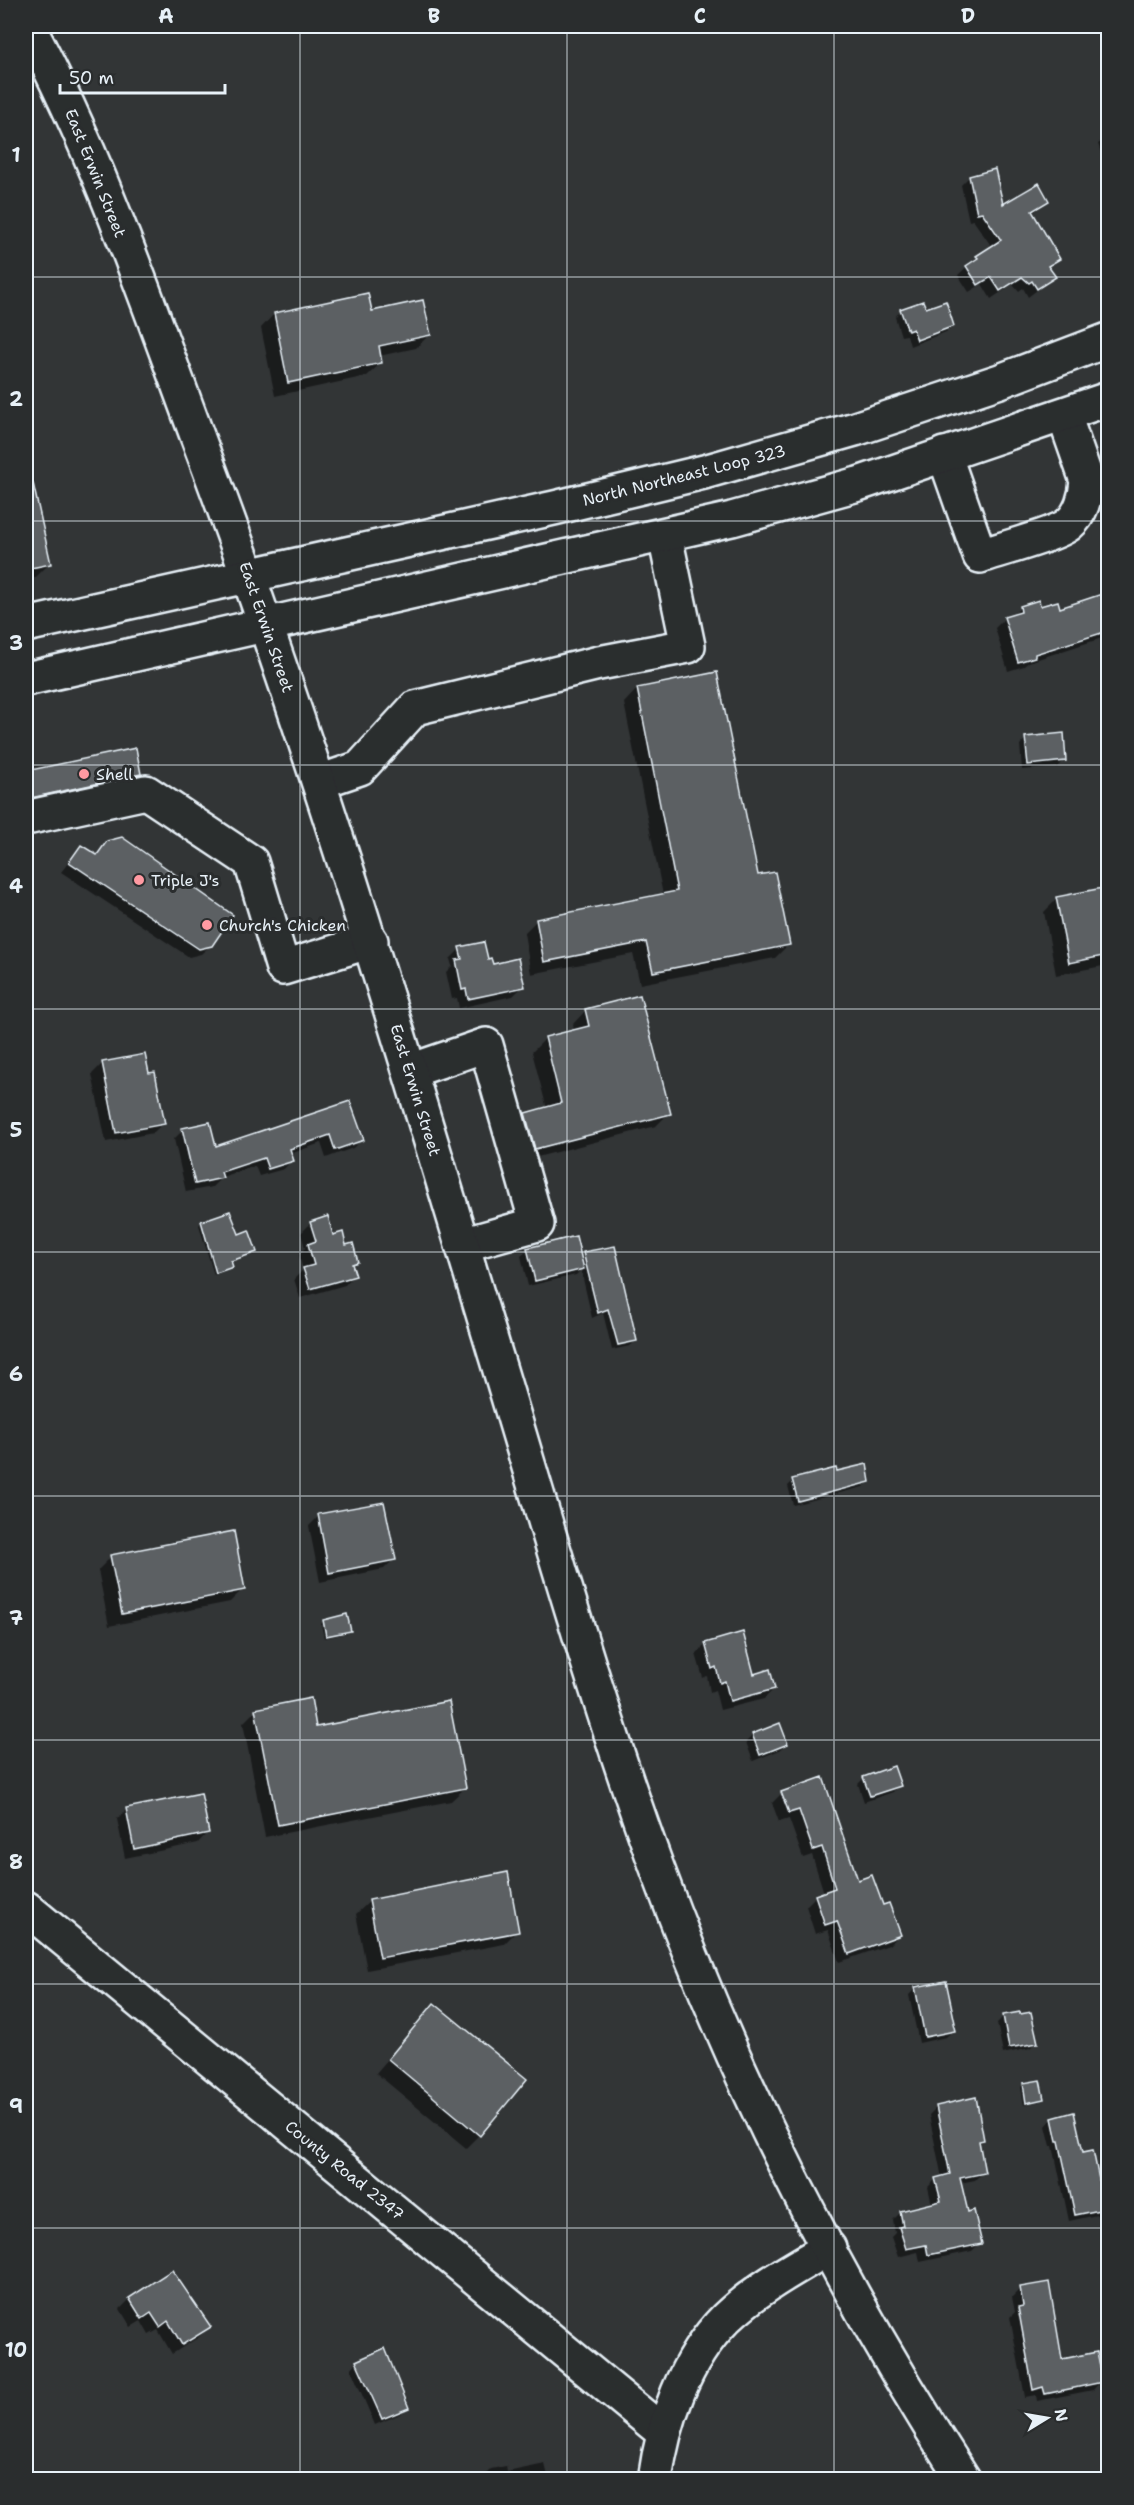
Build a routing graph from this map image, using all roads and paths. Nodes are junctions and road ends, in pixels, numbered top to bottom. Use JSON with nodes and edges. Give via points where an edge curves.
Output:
{"nodes":[{"id":1,"x":28,"y":26,"type":"edge"},
{"id":2,"x":1108,"y":340,"type":"edge"},
{"id":3,"x":1108,"y":399,"type":"edge"},
{"id":4,"x":1064,"y":415,"type":"junction"},
{"id":5,"x":944,"y":454,"type":"junction"},
{"id":6,"x":665,"y":536,"type":"junction"},
{"id":7,"x":250,"y":576,"type":"junction"},
{"id":8,"x":26,"y":625,"type":"edge"},
{"id":9,"x":267,"y":625,"type":"junction"},
{"id":10,"x":26,"y":679,"type":"edge"},
{"id":11,"x":319,"y":782,"type":"junction"},
{"id":12,"x":26,"y":818,"type":"edge"},
{"id":13,"x":371,"y":941,"type":"junction"},
{"id":14,"x":410,"y":1071,"type":"junction"},
{"id":15,"x":462,"y":1245,"type":"junction"},
{"id":16,"x":26,"y":1908,"type":"edge"},
{"id":17,"x":828,"y":2248,"type":"junction"},
{"id":18,"x":664,"y":2433,"type":"junction"},
{"id":19,"x":655,"y":2480,"type":"edge"},
{"id":20,"x":964,"y":2480,"type":"edge"}],
"edges":[{"from":1,"to":7,"type":"main road","name":"East Erwin Street","via":[[91,155]]},
{"from":2,"to":7,"type":"main road","name":"North Northeast Loop 323","via":[[1000,381],[778,452],[618,493]]},
{"from":3,"to":4,"type":"main road"},
{"from":4,"to":5,"type":"main road"},
{"from":4,"to":5,"type":"main road","via":[[1087,481],[1077,515],[1065,527],[980,556]]},
{"from":5,"to":6,"type":"main road","via":[[801,501]]},
{"from":6,"to":9,"type":"main road"},
{"from":6,"to":11,"type":"main road","via":[[688,646],[599,663],[415,708],[360,768]]},
{"from":7,"to":8,"type":"main road","name":"North Northeast Loop 323"},
{"from":7,"to":9,"type":"main road","name":"East Erwin Street"},
{"from":9,"to":10,"type":"main road"},
{"from":9,"to":11,"type":"main road","name":"East Erwin Street"},
{"from":11,"to":13,"type":"main road","name":"East Erwin Street"},
{"from":12,"to":13,"type":"main road","via":[[146,792],[251,862],[283,968]]},
{"from":13,"to":14,"type":"main road","name":"East Erwin Street"},
{"from":14,"to":15,"type":"main road","name":"East Erwin Street"},
{"from":14,"to":15,"type":"main road","via":[[486,1045],[537,1224]]},
{"from":15,"to":17,"type":"main road","name":"East Erwin Street","via":[[593,1677],[657,1868],[734,2052]]},
{"from":16,"to":18,"type":"main road","name":"County Road 2347"},
{"from":17,"to":18,"type":"main road","via":[[760,2290],[726,2318],[685,2376]]},
{"from":17,"to":20,"type":"main road","name":"East Erwin Street"},
{"from":18,"to":19,"type":"main road"}]}
